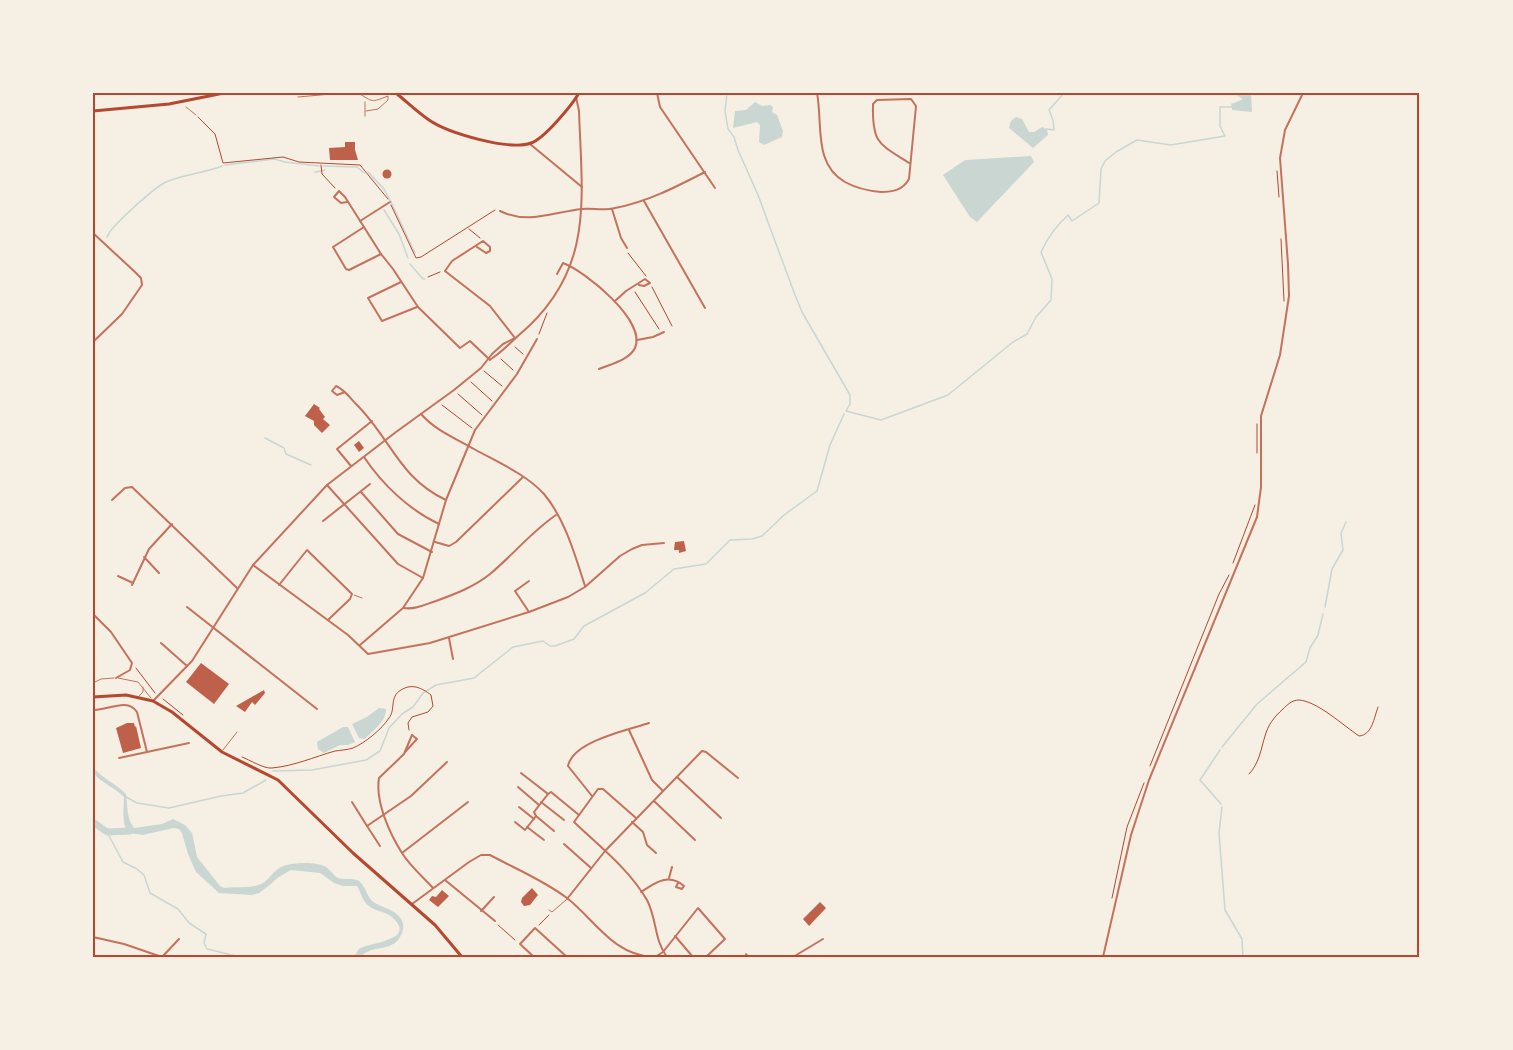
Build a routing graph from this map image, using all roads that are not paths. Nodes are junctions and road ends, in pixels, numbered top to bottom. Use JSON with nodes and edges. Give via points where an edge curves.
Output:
{"nodes":[{"id":1,"x":224,"y":93,"type":"edge"},
{"id":2,"x":343,"y":93,"type":"edge"},
{"id":3,"x":358,"y":93,"type":"edge"},
{"id":4,"x":390,"y":93,"type":"edge"},
{"id":5,"x":396,"y":93,"type":"edge"},
{"id":6,"x":579,"y":93,"type":"edge"},
{"id":7,"x":657,"y":93,"type":"edge"},
{"id":8,"x":817,"y":93,"type":"edge"},
{"id":9,"x":1303,"y":93,"type":"edge"},
{"id":10,"x":388,"y":96,"type":"junction"},
{"id":11,"x":298,"y":97,"type":"dead end"},
{"id":12,"x":576,"y":97,"type":"junction"},
{"id":13,"x":366,"y":100,"type":"junction"},
{"id":14,"x":186,"y":106,"type":"dead end"},
{"id":15,"x":93,"y":111,"type":"edge"},
{"id":16,"x":366,"y":111,"type":"junction"},
{"id":17,"x":196,"y":115,"type":"dead end"},
{"id":18,"x":365,"y":116,"type":"dead end"},
{"id":19,"x":530,"y":144,"type":"junction"},
{"id":20,"x":909,"y":163,"type":"junction"},
{"id":21,"x":705,"y":172,"type":"junction"},
{"id":22,"x":582,"y":187,"type":"junction"},
{"id":23,"x":716,"y":188,"type":"dead end"},
{"id":24,"x":644,"y":201,"type":"junction"},
{"id":25,"x":347,"y":202,"type":"junction"},
{"id":26,"x":390,"y":202,"type":"road end"},
{"id":27,"x":582,"y":209,"type":"junction"},
{"id":28,"x":612,"y":209,"type":"junction"},
{"id":29,"x":500,"y":211,"type":"road end"},
{"id":30,"x":360,"y":221,"type":"junction"},
{"id":31,"x":364,"y":227,"type":"junction"},
{"id":32,"x":93,"y":233,"type":"edge"},
{"id":33,"x":477,"y":247,"type":"junction"},
{"id":34,"x":627,"y":248,"type":"road end"},
{"id":35,"x":381,"y":255,"type":"junction"},
{"id":36,"x":571,"y":266,"type":"junction"},
{"id":37,"x":557,"y":274,"type":"dead end"},
{"id":38,"x":401,"y":282,"type":"junction"},
{"id":39,"x":649,"y":282,"type":"road end"},
{"id":40,"x":615,"y":302,"type":"junction"},
{"id":41,"x":418,"y":307,"type":"junction"},
{"id":42,"x":705,"y":308,"type":"dead end"},
{"id":43,"x":663,"y":333,"type":"road end"},
{"id":44,"x":515,"y":338,"type":"junction"},
{"id":45,"x":537,"y":339,"type":"road end"},
{"id":46,"x":637,"y":340,"type":"junction"},
{"id":47,"x":93,"y":342,"type":"edge"},
{"id":48,"x":490,"y":360,"type":"junction"},
{"id":49,"x":599,"y":369,"type":"dead end"},
{"id":50,"x":345,"y":392,"type":"dead end"},
{"id":51,"x":421,"y":414,"type":"junction"},
{"id":52,"x":372,"y":421,"type":"junction"},
{"id":53,"x":385,"y":441,"type":"junction"},
{"id":54,"x":468,"y":445,"type":"junction"},
{"id":55,"x":364,"y":457,"type":"junction"},
{"id":56,"x":352,"y":466,"type":"junction"},
{"id":57,"x":523,"y":477,"type":"junction"},
{"id":58,"x":370,"y":484,"type":"dead end"},
{"id":59,"x":327,"y":485,"type":"junction"},
{"id":60,"x":361,"y":492,"type":"junction"},
{"id":61,"x":112,"y":500,"type":"dead end"},
{"id":62,"x":446,"y":500,"type":"junction"},
{"id":63,"x":344,"y":505,"type":"junction"},
{"id":64,"x":556,"y":515,"type":"junction"},
{"id":65,"x":323,"y":521,"type":"dead end"},
{"id":66,"x":172,"y":524,"type":"junction"},
{"id":67,"x":440,"y":524,"type":"junction"},
{"id":68,"x":435,"y":542,"type":"junction"},
{"id":69,"x":663,"y":543,"type":"dead end"},
{"id":70,"x":432,"y":552,"type":"junction"},
{"id":71,"x":144,"y":557,"type":"junction"},
{"id":72,"x":253,"y":565,"type":"junction"},
{"id":73,"x":159,"y":573,"type":"dead end"},
{"id":74,"x":118,"y":576,"type":"dead end"},
{"id":75,"x":423,"y":578,"type":"junction"},
{"id":76,"x":529,"y":581,"type":"dead end"},
{"id":77,"x":279,"y":585,"type":"junction"},
{"id":78,"x":585,"y":587,"type":"junction"},
{"id":79,"x":237,"y":588,"type":"junction"},
{"id":80,"x":352,"y":595,"type":"junction"},
{"id":81,"x":362,"y":598,"type":"dead end"},
{"id":82,"x":187,"y":607,"type":"dead end"},
{"id":83,"x":403,"y":608,"type":"junction"},
{"id":84,"x":529,"y":612,"type":"junction"},
{"id":85,"x":93,"y":614,"type":"edge"},
{"id":86,"x":328,"y":620,"type":"junction"},
{"id":87,"x":213,"y":628,"type":"junction"},
{"id":88,"x":449,"y":637,"type":"junction"},
{"id":89,"x":161,"y":643,"type":"dead end"},
{"id":90,"x":359,"y":646,"type":"junction"},
{"id":91,"x":453,"y":659,"type":"dead end"},
{"id":92,"x":187,"y":666,"type":"junction"},
{"id":93,"x":116,"y":678,"type":"junction"},
{"id":94,"x":93,"y":683,"type":"edge"},
{"id":95,"x":142,"y":685,"type":"junction"},
{"id":96,"x":137,"y":696,"type":"junction"},
{"id":97,"x":93,"y":697,"type":"edge"},
{"id":98,"x":153,"y":701,"type":"junction"},
{"id":99,"x":317,"y":709,"type":"dead end"},
{"id":100,"x":93,"y":710,"type":"edge"},
{"id":101,"x":649,"y":723,"type":"dead end"},
{"id":102,"x":629,"y":730,"type":"junction"},
{"id":103,"x":237,"y":732,"type":"dead end"},
{"id":104,"x":189,"y":743,"type":"dead end"},
{"id":105,"x":147,"y":752,"type":"junction"},
{"id":106,"x":222,"y":752,"type":"junction"},
{"id":107,"x":404,"y":754,"type":"junction"},
{"id":108,"x":119,"y":758,"type":"dead end"},
{"id":109,"x":447,"y":762,"type":"dead end"},
{"id":110,"x":520,"y":773,"type":"dead end"},
{"id":111,"x":677,"y":777,"type":"junction"},
{"id":112,"x":738,"y":778,"type":"dead end"},
{"id":113,"x":518,"y":787,"type":"dead end"},
{"id":114,"x":663,"y":791,"type":"junction"},
{"id":115,"x":548,"y":794,"type":"junction"},
{"id":116,"x":592,"y":796,"type":"junction"},
{"id":117,"x":654,"y":801,"type":"junction"},
{"id":118,"x":352,"y":802,"type":"dead end"},
{"id":119,"x":468,"y":802,"type":"dead end"},
{"id":120,"x":540,"y":803,"type":"junction"},
{"id":121,"x":519,"y":807,"type":"dead end"},
{"id":122,"x":384,"y":813,"type":"junction"},
{"id":123,"x":579,"y":815,"type":"junction"},
{"id":124,"x":535,"y":817,"type":"junction"},
{"id":125,"x":636,"y":818,"type":"junction"},
{"id":126,"x":721,"y":818,"type":"dead end"},
{"id":127,"x":564,"y":820,"type":"dead end"},
{"id":128,"x":515,"y":822,"type":"dead end"},
{"id":129,"x":632,"y":822,"type":"junction"},
{"id":130,"x":367,"y":826,"type":"junction"},
{"id":131,"x":527,"y":827,"type":"junction"},
{"id":132,"x":554,"y":831,"type":"dead end"},
{"id":133,"x":544,"y":840,"type":"dead end"},
{"id":134,"x":695,"y":840,"type":"dead end"},
{"id":135,"x":564,"y":844,"type":"dead end"},
{"id":136,"x":380,"y":846,"type":"dead end"},
{"id":137,"x":605,"y":851,"type":"junction"},
{"id":138,"x":402,"y":853,"type":"junction"},
{"id":139,"x":656,"y":853,"type":"dead end"},
{"id":140,"x":672,"y":867,"type":"dead end"},
{"id":141,"x":591,"y":868,"type":"junction"},
{"id":142,"x":669,"y":878,"type":"junction"},
{"id":143,"x":445,"y":880,"type":"junction"},
{"id":144,"x":678,"y":883,"type":"dead end"},
{"id":145,"x":433,"y":888,"type":"junction"},
{"id":146,"x":642,"y":892,"type":"junction"},
{"id":147,"x":494,"y":897,"type":"dead end"},
{"id":148,"x":567,"y":899,"type":"junction"},
{"id":149,"x":412,"y":904,"type":"junction"},
{"id":150,"x":549,"y":910,"type":"dead end"},
{"id":151,"x":481,"y":911,"type":"junction"},
{"id":152,"x":495,"y":921,"type":"road end"},
{"id":153,"x":675,"y":936,"type":"junction"},
{"id":154,"x":93,"y":937,"type":"edge"},
{"id":155,"x":179,"y":939,"type":"dead end"},
{"id":156,"x":725,"y":939,"type":"junction"},
{"id":157,"x":730,"y":939,"type":"dead end"},
{"id":158,"x":823,"y":939,"type":"dead end"},
{"id":159,"x":663,"y":952,"type":"junction"},
{"id":160,"x":462,"y":957,"type":"edge"},
{"id":161,"x":534,"y":957,"type":"edge"},
{"id":162,"x":567,"y":957,"type":"edge"},
{"id":163,"x":645,"y":957,"type":"edge"},
{"id":164,"x":654,"y":957,"type":"edge"},
{"id":165,"x":667,"y":957,"type":"edge"},
{"id":166,"x":693,"y":957,"type":"edge"},
{"id":167,"x":706,"y":957,"type":"edge"},
{"id":168,"x":793,"y":957,"type":"edge"},
{"id":169,"x":1102,"y":957,"type":"edge"}],
"edges":[{"from":1,"to":15,"type":"main road","via":[[169,104]]},
{"from":2,"to":11,"type":"lane"},
{"from":3,"to":13,"type":"lane"},
{"from":4,"to":10,"type":"lane"},
{"from":5,"to":19,"type":"main road","via":[[438,125],[514,146]]},
{"from":6,"to":12,"type":"main road"},
{"from":7,"to":21,"type":"street","via":[[660,107]]},
{"from":8,"to":20,"type":"street","via":[[824,158],[842,180],[873,191],[899,189],[909,179]]},
{"from":9,"to":169,"type":"street","via":[[1285,130],[1280,158],[1289,296],[1280,355],[1261,416],[1257,517],[1139,808]]},
{"from":10,"to":13,"type":"lane","via":[[378,101]]},
{"from":10,"to":16,"type":"lane","via":[[381,107]]},
{"from":12,"to":19,"type":"main road","via":[[546,132]]},
{"from":12,"to":22,"type":"street"},
{"from":13,"to":16,"type":"lane"},
{"from":14,"to":17,"type":"lane"},
{"from":16,"to":18,"type":"lane"},
{"from":19,"to":22,"type":"street"},
{"from":20,"to":20,"type":"street","via":[[916,114],[914,101],[877,100],[873,104],[876,139]]},
{"from":21,"to":23,"type":"street"},
{"from":21,"to":24,"type":"street"},
{"from":22,"to":27,"type":"street"},
{"from":24,"to":28,"type":"street"},
{"from":24,"to":42,"type":"street"},
{"from":25,"to":25,"type":"street","via":[[339,192],[334,197],[341,203]]},
{"from":25,"to":30,"type":"street"},
{"from":26,"to":30,"type":"street"},
{"from":27,"to":28,"type":"street"},
{"from":27,"to":29,"type":"street","via":[[523,218]]},
{"from":27,"to":36,"type":"street"},
{"from":28,"to":34,"type":"street"},
{"from":30,"to":31,"type":"street"},
{"from":31,"to":35,"type":"street"},
{"from":31,"to":35,"type":"street","via":[[332,245],[346,269]]},
{"from":32,"to":47,"type":"street","via":[[142,281],[122,314]]},
{"from":33,"to":33,"type":"street","via":[[483,241],[490,251],[486,254]]},
{"from":33,"to":44,"type":"street","via":[[452,261],[445,271],[490,306]]},
{"from":35,"to":38,"type":"street"},
{"from":36,"to":37,"type":"street","via":[[563,263]]},
{"from":36,"to":40,"type":"street"},
{"from":36,"to":44,"type":"street","via":[[546,308]]},
{"from":38,"to":41,"type":"street"},
{"from":38,"to":41,"type":"street","via":[[368,298],[382,321]]},
{"from":39,"to":40,"type":"street","via":[[645,279]]},
{"from":40,"to":46,"type":"street"},
{"from":41,"to":48,"type":"street","via":[[460,348],[470,341]]},
{"from":43,"to":46,"type":"street"},
{"from":44,"to":48,"type":"street"},
{"from":44,"to":48,"type":"street","via":[[503,344]]},
{"from":45,"to":54,"type":"street"},
{"from":46,"to":49,"type":"street","via":[[629,355]]},
{"from":48,"to":51,"type":"street"},
{"from":50,"to":52,"type":"street"},
{"from":51,"to":53,"type":"street"},
{"from":51,"to":54,"type":"street","via":[[435,428]]},
{"from":52,"to":53,"type":"street"},
{"from":52,"to":56,"type":"street","via":[[337,449]]},
{"from":53,"to":55,"type":"street"},
{"from":53,"to":62,"type":"street","via":[[414,479],[428,492]]},
{"from":54,"to":57,"type":"street"},
{"from":54,"to":62,"type":"street"},
{"from":55,"to":56,"type":"street"},
{"from":55,"to":67,"type":"street","via":[[409,505]]},
{"from":56,"to":59,"type":"street"},
{"from":57,"to":64,"type":"street","via":[[544,494]]},
{"from":57,"to":68,"type":"street","via":[[456,542],[449,546]]},
{"from":58,"to":60,"type":"street"},
{"from":59,"to":63,"type":"street"},
{"from":59,"to":72,"type":"street"},
{"from":60,"to":63,"type":"street"},
{"from":60,"to":70,"type":"street","via":[[398,534]]},
{"from":61,"to":66,"type":"street","via":[[132,487]]},
{"from":62,"to":67,"type":"street"},
{"from":63,"to":65,"type":"street"},
{"from":63,"to":75,"type":"street","via":[[398,564]]},
{"from":64,"to":78,"type":"street","via":[[571,544]]},
{"from":64,"to":83,"type":"street","via":[[471,587],[412,609]]},
{"from":66,"to":71,"type":"street"},
{"from":66,"to":79,"type":"street"},
{"from":67,"to":68,"type":"street"},
{"from":68,"to":70,"type":"street"},
{"from":69,"to":78,"type":"street","via":[[642,544],[632,549]]},
{"from":70,"to":75,"type":"street"},
{"from":71,"to":73,"type":"street"},
{"from":71,"to":74,"type":"street","via":[[132,584]]},
{"from":72,"to":77,"type":"street"},
{"from":72,"to":79,"type":"street"},
{"from":75,"to":83,"type":"street"},
{"from":76,"to":84,"type":"street","via":[[515,591]]},
{"from":77,"to":80,"type":"street","via":[[308,550]]},
{"from":77,"to":86,"type":"street"},
{"from":78,"to":84,"type":"street"},
{"from":79,"to":87,"type":"street"},
{"from":80,"to":81,"type":"lane"},
{"from":80,"to":86,"type":"street"},
{"from":82,"to":87,"type":"street"},
{"from":83,"to":90,"type":"street"},
{"from":84,"to":88,"type":"street"},
{"from":85,"to":93,"type":"street","via":[[133,664]]},
{"from":86,"to":90,"type":"street"},
{"from":87,"to":92,"type":"street"},
{"from":87,"to":99,"type":"street"},
{"from":88,"to":90,"type":"street","via":[[369,654]]},
{"from":88,"to":91,"type":"street"},
{"from":89,"to":92,"type":"street"},
{"from":92,"to":98,"type":"street"},
{"from":93,"to":94,"type":"lane"},
{"from":93,"to":95,"type":"lane"},
{"from":95,"to":96,"type":"lane"},
{"from":95,"to":98,"type":"lane"},
{"from":96,"to":97,"type":"main road"},
{"from":96,"to":98,"type":"main road"},
{"from":98,"to":106,"type":"main road"},
{"from":100,"to":105,"type":"street","via":[[134,707]]},
{"from":101,"to":102,"type":"street"},
{"from":102,"to":114,"type":"street","via":[[652,780]]},
{"from":102,"to":116,"type":"street","via":[[593,742],[569,759],[568,766]]},
{"from":103,"to":106,"type":"lane"},
{"from":104,"to":105,"type":"street"},
{"from":105,"to":108,"type":"street"},
{"from":106,"to":149,"type":"main road","via":[[281,783]]},
{"from":107,"to":107,"type":"street","via":[[412,735],[417,739]]},
{"from":107,"to":122,"type":"street","via":[[378,782]]},
{"from":109,"to":122,"type":"street","via":[[416,791]]},
{"from":110,"to":115,"type":"street"},
{"from":111,"to":112,"type":"street","via":[[702,751]]},
{"from":111,"to":114,"type":"street"},
{"from":111,"to":126,"type":"street"},
{"from":113,"to":120,"type":"street"},
{"from":114,"to":117,"type":"street"},
{"from":115,"to":120,"type":"street"},
{"from":115,"to":123,"type":"street"},
{"from":116,"to":123,"type":"street"},
{"from":116,"to":125,"type":"street","via":[[603,789]]},
{"from":117,"to":125,"type":"street"},
{"from":117,"to":134,"type":"street"},
{"from":118,"to":130,"type":"street"},
{"from":119,"to":138,"type":"street"},
{"from":120,"to":124,"type":"street"},
{"from":120,"to":127,"type":"street"},
{"from":121,"to":124,"type":"street"},
{"from":122,"to":130,"type":"street"},
{"from":122,"to":138,"type":"street"},
{"from":123,"to":137,"type":"street","via":[[574,822]]},
{"from":124,"to":131,"type":"street"},
{"from":124,"to":132,"type":"street"},
{"from":125,"to":129,"type":"street"},
{"from":128,"to":131,"type":"street","via":[[525,830]]},
{"from":129,"to":137,"type":"street"},
{"from":129,"to":139,"type":"street"},
{"from":130,"to":136,"type":"street"},
{"from":131,"to":133,"type":"street"},
{"from":135,"to":141,"type":"street"},
{"from":137,"to":141,"type":"street"},
{"from":137,"to":146,"type":"street"},
{"from":138,"to":145,"type":"street"},
{"from":140,"to":142,"type":"street"},
{"from":141,"to":148,"type":"street"},
{"from":142,"to":144,"type":"street"},
{"from":142,"to":146,"type":"street"},
{"from":143,"to":145,"type":"street"},
{"from":143,"to":148,"type":"street","via":[[481,855],[490,855]]},
{"from":143,"to":151,"type":"street"},
{"from":145,"to":149,"type":"street"},
{"from":146,"to":159,"type":"street"},
{"from":147,"to":151,"type":"street"},
{"from":148,"to":150,"type":"lane","via":[[552,912]]},
{"from":148,"to":163,"type":"street","via":[[612,942]]},
{"from":149,"to":160,"type":"main road"},
{"from":151,"to":152,"type":"street"},
{"from":153,"to":156,"type":"street","via":[[698,908]]},
{"from":153,"to":159,"type":"street"},
{"from":153,"to":166,"type":"street"},
{"from":154,"to":155,"type":"street","via":[[162,957]]},
{"from":156,"to":157,"type":"street"},
{"from":156,"to":167,"type":"street"},
{"from":158,"to":168,"type":"street"},
{"from":159,"to":164,"type":"street"},
{"from":159,"to":165,"type":"street"},
{"from":161,"to":162,"type":"street","via":[[520,944],[535,928]]},
{"from":163,"to":164,"type":"street"}]}
